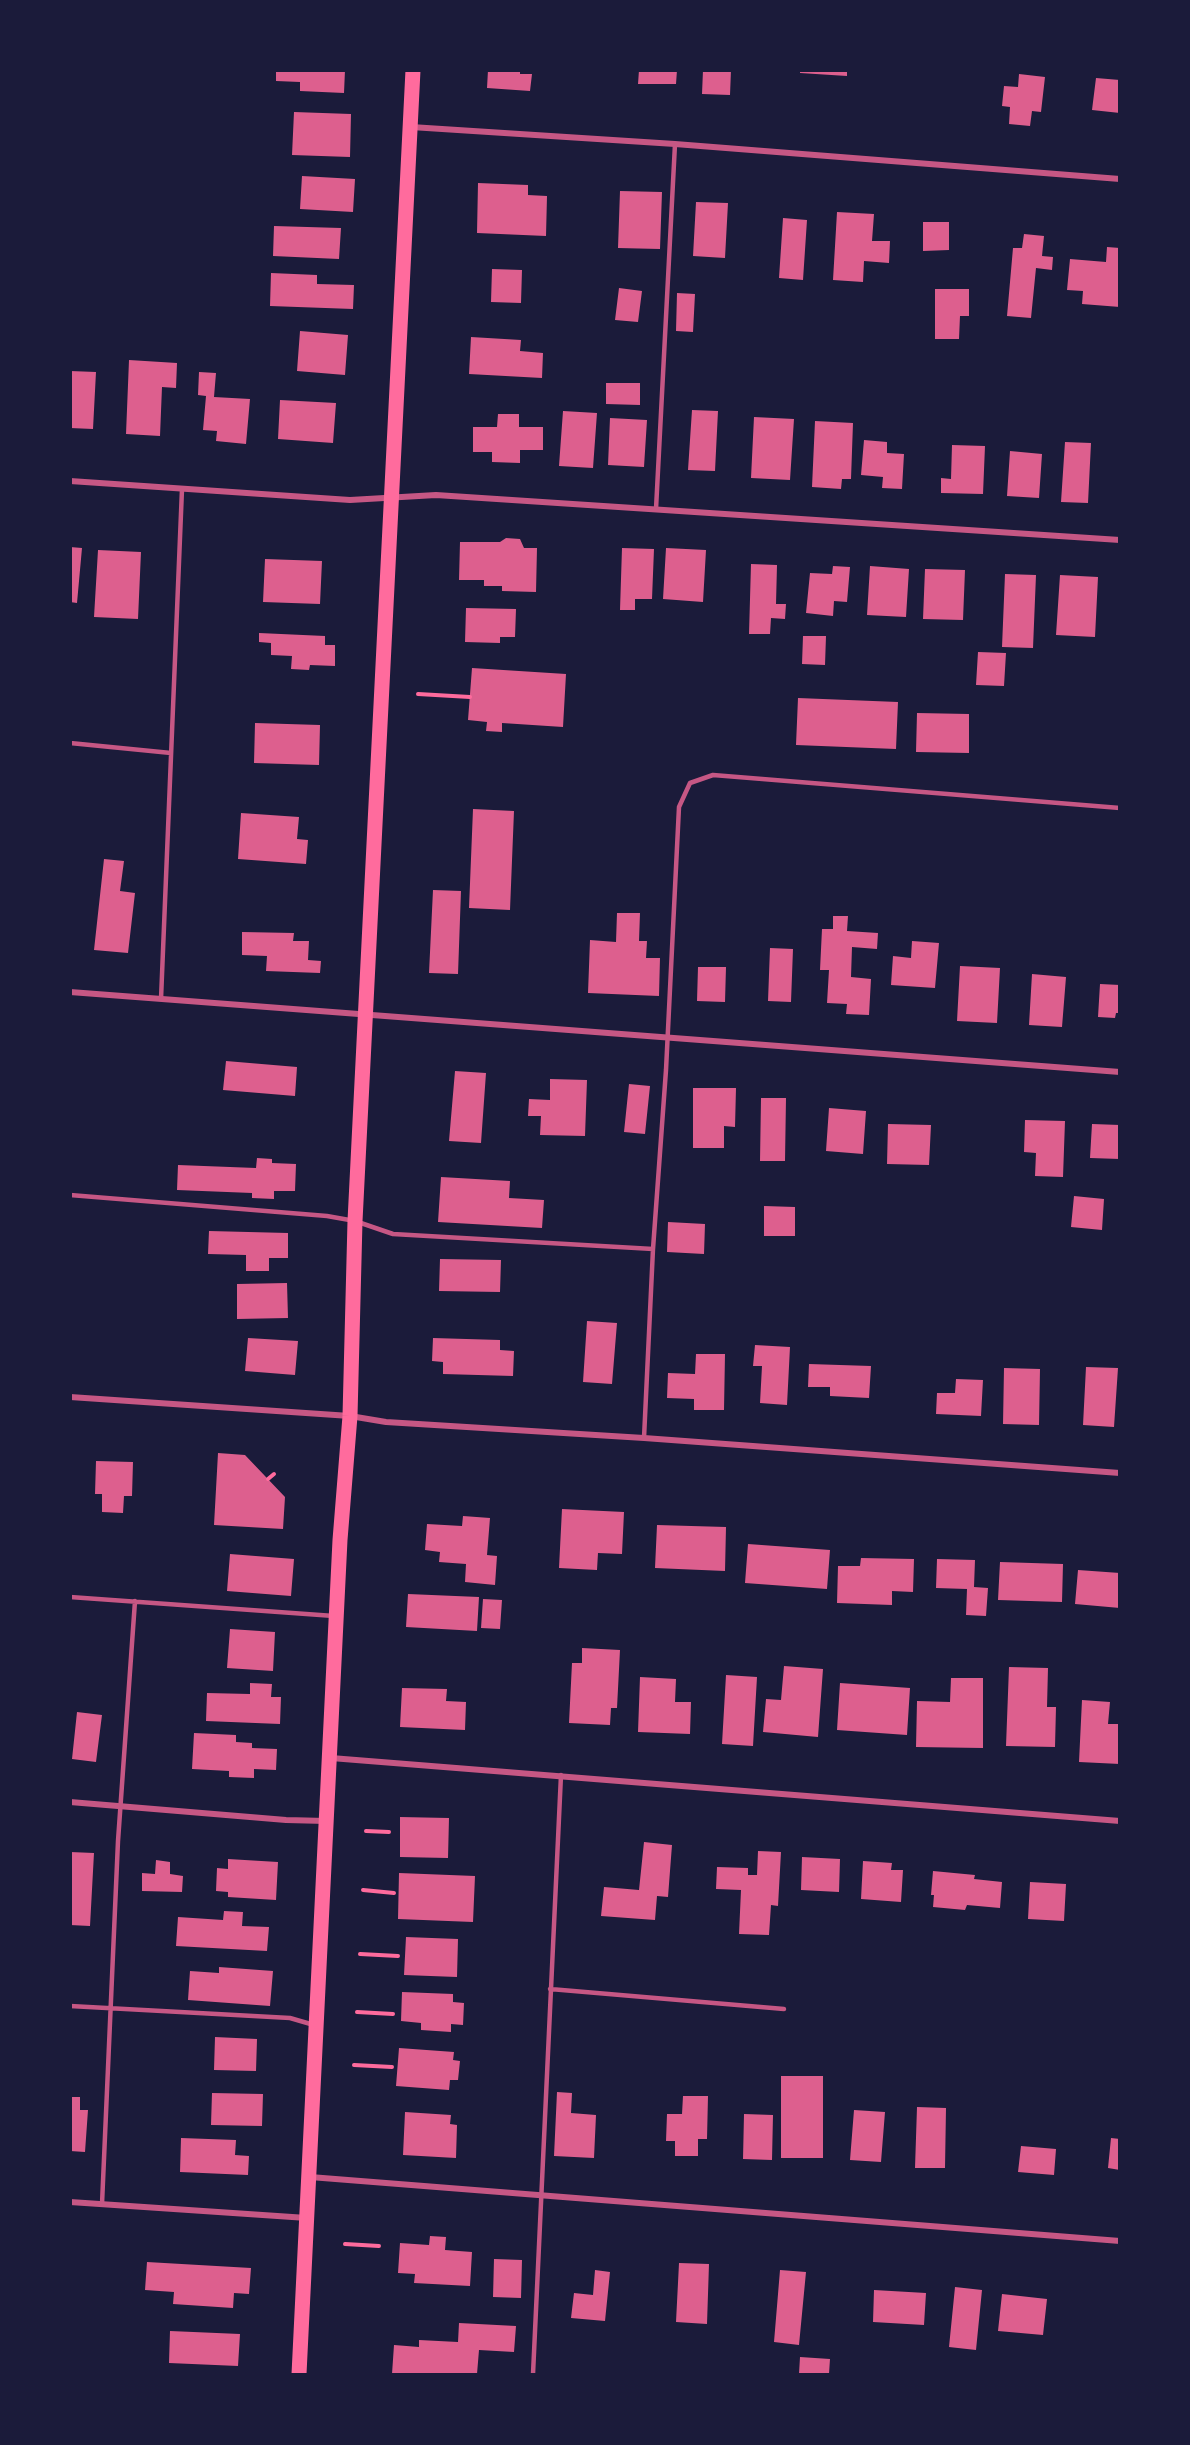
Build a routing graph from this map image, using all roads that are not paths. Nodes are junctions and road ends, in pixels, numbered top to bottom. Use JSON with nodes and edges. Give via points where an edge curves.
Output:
{"nodes":[{"id":1,"x":413,"y":70,"type":"edge"},
{"id":2,"x":410,"y":127,"type":"junction"},
{"id":3,"x":675,"y":144,"type":"junction"},
{"id":4,"x":1119,"y":179,"type":"edge"},
{"id":5,"x":70,"y":481,"type":"edge"},
{"id":6,"x":182,"y":489,"type":"junction"},
{"id":7,"x":391,"y":497,"type":"junction"},
{"id":8,"x":656,"y":509,"type":"junction"},
{"id":9,"x":1119,"y":540,"type":"edge"},
{"id":10,"x":70,"y":743,"type":"edge"},
{"id":11,"x":171,"y":753,"type":"junction"},
{"id":12,"x":1119,"y":808,"type":"edge"},
{"id":13,"x":70,"y":992,"type":"edge"},
{"id":14,"x":162,"y":999,"type":"junction"},
{"id":15,"x":365,"y":1013,"type":"junction"},
{"id":16,"x":668,"y":1038,"type":"junction"},
{"id":17,"x":1119,"y":1072,"type":"edge"},
{"id":18,"x":70,"y":1195,"type":"edge"},
{"id":19,"x":355,"y":1221,"type":"junction"},
{"id":20,"x":653,"y":1249,"type":"junction"},
{"id":21,"x":70,"y":1397,"type":"edge"},
{"id":22,"x":350,"y":1416,"type":"junction"},
{"id":23,"x":645,"y":1438,"type":"junction"},
{"id":24,"x":1119,"y":1473,"type":"edge"},
{"id":25,"x":70,"y":1597,"type":"edge"},
{"id":26,"x":135,"y":1602,"type":"junction"},
{"id":27,"x":337,"y":1616,"type":"junction"},
{"id":28,"x":330,"y":1758,"type":"junction"},
{"id":29,"x":561,"y":1775,"type":"junction"},
{"id":30,"x":70,"y":1802,"type":"edge"},
{"id":31,"x":120,"y":1806,"type":"junction"},
{"id":32,"x":327,"y":1821,"type":"junction"},
{"id":33,"x":1119,"y":1821,"type":"edge"},
{"id":34,"x":550,"y":1989,"type":"junction"},
{"id":35,"x":70,"y":2006,"type":"edge"},
{"id":36,"x":784,"y":2008,"type":"dead end"},
{"id":37,"x":110,"y":2009,"type":"junction"},
{"id":38,"x":317,"y":2026,"type":"junction"},
{"id":39,"x":309,"y":2177,"type":"junction"},
{"id":40,"x":540,"y":2194,"type":"junction"},
{"id":41,"x":70,"y":2202,"type":"edge"},
{"id":42,"x":102,"y":2204,"type":"junction"},
{"id":43,"x":307,"y":2218,"type":"junction"},
{"id":44,"x":1119,"y":2241,"type":"edge"},
{"id":45,"x":299,"y":2374,"type":"edge"},
{"id":46,"x":533,"y":2374,"type":"edge"}],
"edges":[{"from":1,"to":2,"type":"main road"},
{"from":2,"to":3,"type":"street"},
{"from":2,"to":7,"type":"main road"},
{"from":3,"to":4,"type":"street"},
{"from":3,"to":8,"type":"lane"},
{"from":5,"to":6,"type":"street"},
{"from":6,"to":7,"type":"street","via":[[350,500]]},
{"from":6,"to":11,"type":"lane"},
{"from":7,"to":8,"type":"street","via":[[436,495]]},
{"from":7,"to":15,"type":"main road"},
{"from":8,"to":9,"type":"street"},
{"from":10,"to":11,"type":"lane"},
{"from":11,"to":14,"type":"lane"},
{"from":12,"to":16,"type":"lane","via":[[713,775],[690,783],[679,807]]},
{"from":13,"to":14,"type":"street"},
{"from":14,"to":15,"type":"street"},
{"from":15,"to":16,"type":"street"},
{"from":15,"to":19,"type":"main road"},
{"from":16,"to":17,"type":"street"},
{"from":16,"to":20,"type":"lane"},
{"from":18,"to":19,"type":"lane"},
{"from":19,"to":20,"type":"lane","via":[[393,1234]]},
{"from":19,"to":22,"type":"main road"},
{"from":20,"to":23,"type":"lane"},
{"from":21,"to":22,"type":"street"},
{"from":22,"to":23,"type":"street","via":[[386,1422]]},
{"from":22,"to":27,"type":"main road"},
{"from":23,"to":24,"type":"street"},
{"from":25,"to":26,"type":"lane"},
{"from":26,"to":27,"type":"lane"},
{"from":26,"to":31,"type":"lane"},
{"from":27,"to":28,"type":"main road"},
{"from":28,"to":29,"type":"street"},
{"from":28,"to":32,"type":"main road"},
{"from":29,"to":33,"type":"street"},
{"from":29,"to":34,"type":"lane"},
{"from":30,"to":31,"type":"street"},
{"from":31,"to":32,"type":"street"},
{"from":31,"to":37,"type":"lane"},
{"from":32,"to":38,"type":"main road"},
{"from":34,"to":36,"type":"lane"},
{"from":34,"to":40,"type":"lane"},
{"from":35,"to":37,"type":"lane"},
{"from":37,"to":38,"type":"lane","via":[[290,2018]]},
{"from":37,"to":42,"type":"lane"},
{"from":38,"to":39,"type":"main road"},
{"from":39,"to":40,"type":"street"},
{"from":39,"to":43,"type":"main road"},
{"from":40,"to":44,"type":"street"},
{"from":40,"to":46,"type":"lane"},
{"from":41,"to":42,"type":"street"},
{"from":42,"to":43,"type":"street"},
{"from":43,"to":45,"type":"main road"}]}
